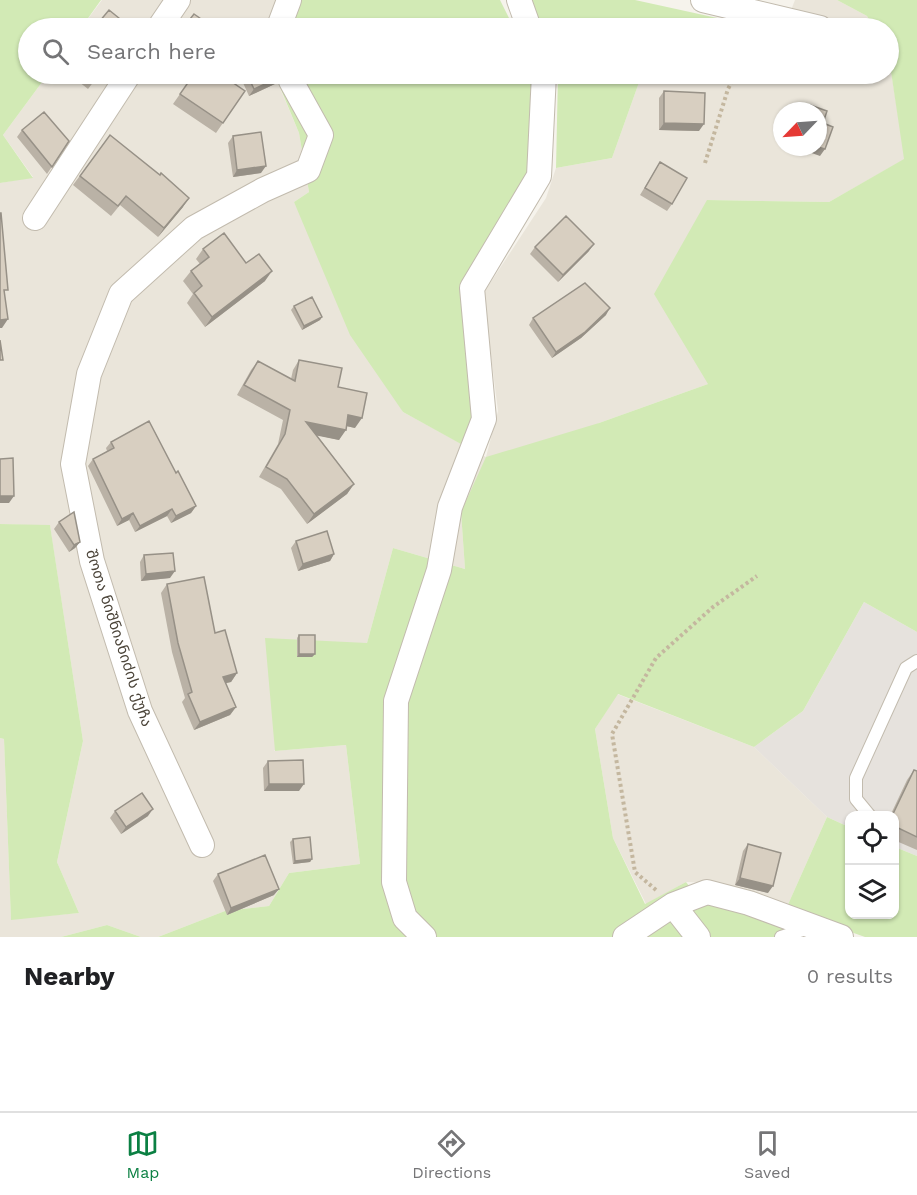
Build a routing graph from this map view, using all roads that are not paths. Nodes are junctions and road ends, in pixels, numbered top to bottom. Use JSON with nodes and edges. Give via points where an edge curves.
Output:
{"nodes":[{"id":1,"x":178,"y":0,"type":"edge"},
{"id":2,"x":289,"y":0,"type":"edge"},
{"id":3,"x":519,"y":0,"type":"edge"},
{"id":4,"x":703,"y":0,"type":"edge"},
{"id":5,"x":166,"y":18,"type":"edge"},
{"id":6,"x":282,"y":18,"type":"edge"},
{"id":7,"x":525,"y":18,"type":"edge"},
{"id":8,"x":778,"y":18,"type":"edge"},
{"id":9,"x":122,"y":84,"type":"edge"},
{"id":10,"x":293,"y":84,"type":"edge"},
{"id":11,"x":544,"y":84,"type":"edge"},
{"id":12,"x":35,"y":218,"type":"dead end"},
{"id":13,"x":917,"y":661,"type":"edge"},
{"id":14,"x":866,"y":811,"type":"edge"},
{"id":15,"x":202,"y":845,"type":"dead end"},
{"id":16,"x":672,"y":905,"type":"junction"},
{"id":17,"x":813,"y":927,"type":"junction"},
{"id":18,"x":424,"y":937,"type":"edge"},
{"id":19,"x":625,"y":937,"type":"edge"},
{"id":20,"x":698,"y":937,"type":"edge"},
{"id":21,"x":781,"y":937,"type":"edge"},
{"id":22,"x":841,"y":937,"type":"edge"}],
"edges":[{"from":1,"to":5,"type":"street"},
{"from":2,"to":6,"type":"street"},
{"from":3,"to":7,"type":"street"},
{"from":4,"to":8,"type":"street"},
{"from":9,"to":12,"type":"street"},
{"from":10,"to":15,"type":"street","name":"შოთა ნიშნიანიძის ქუჩა","via":[[321,135],[308,170],[194,228],[121,294],[88,374],[74,464],[92,561],[140,711]]},
{"from":11,"to":18,"type":"street","via":[[539,176],[472,288],[484,419],[450,507],[439,570],[396,700],[394,882],[405,918]]},
{"from":13,"to":14,"type":"lane","via":[[906,668],[856,778],[856,799]]},
{"from":16,"to":17,"type":"street","via":[[707,892]]},
{"from":16,"to":19,"type":"street"},
{"from":16,"to":20,"type":"street"},
{"from":17,"to":21,"type":"lane"},
{"from":17,"to":22,"type":"street"}]}
